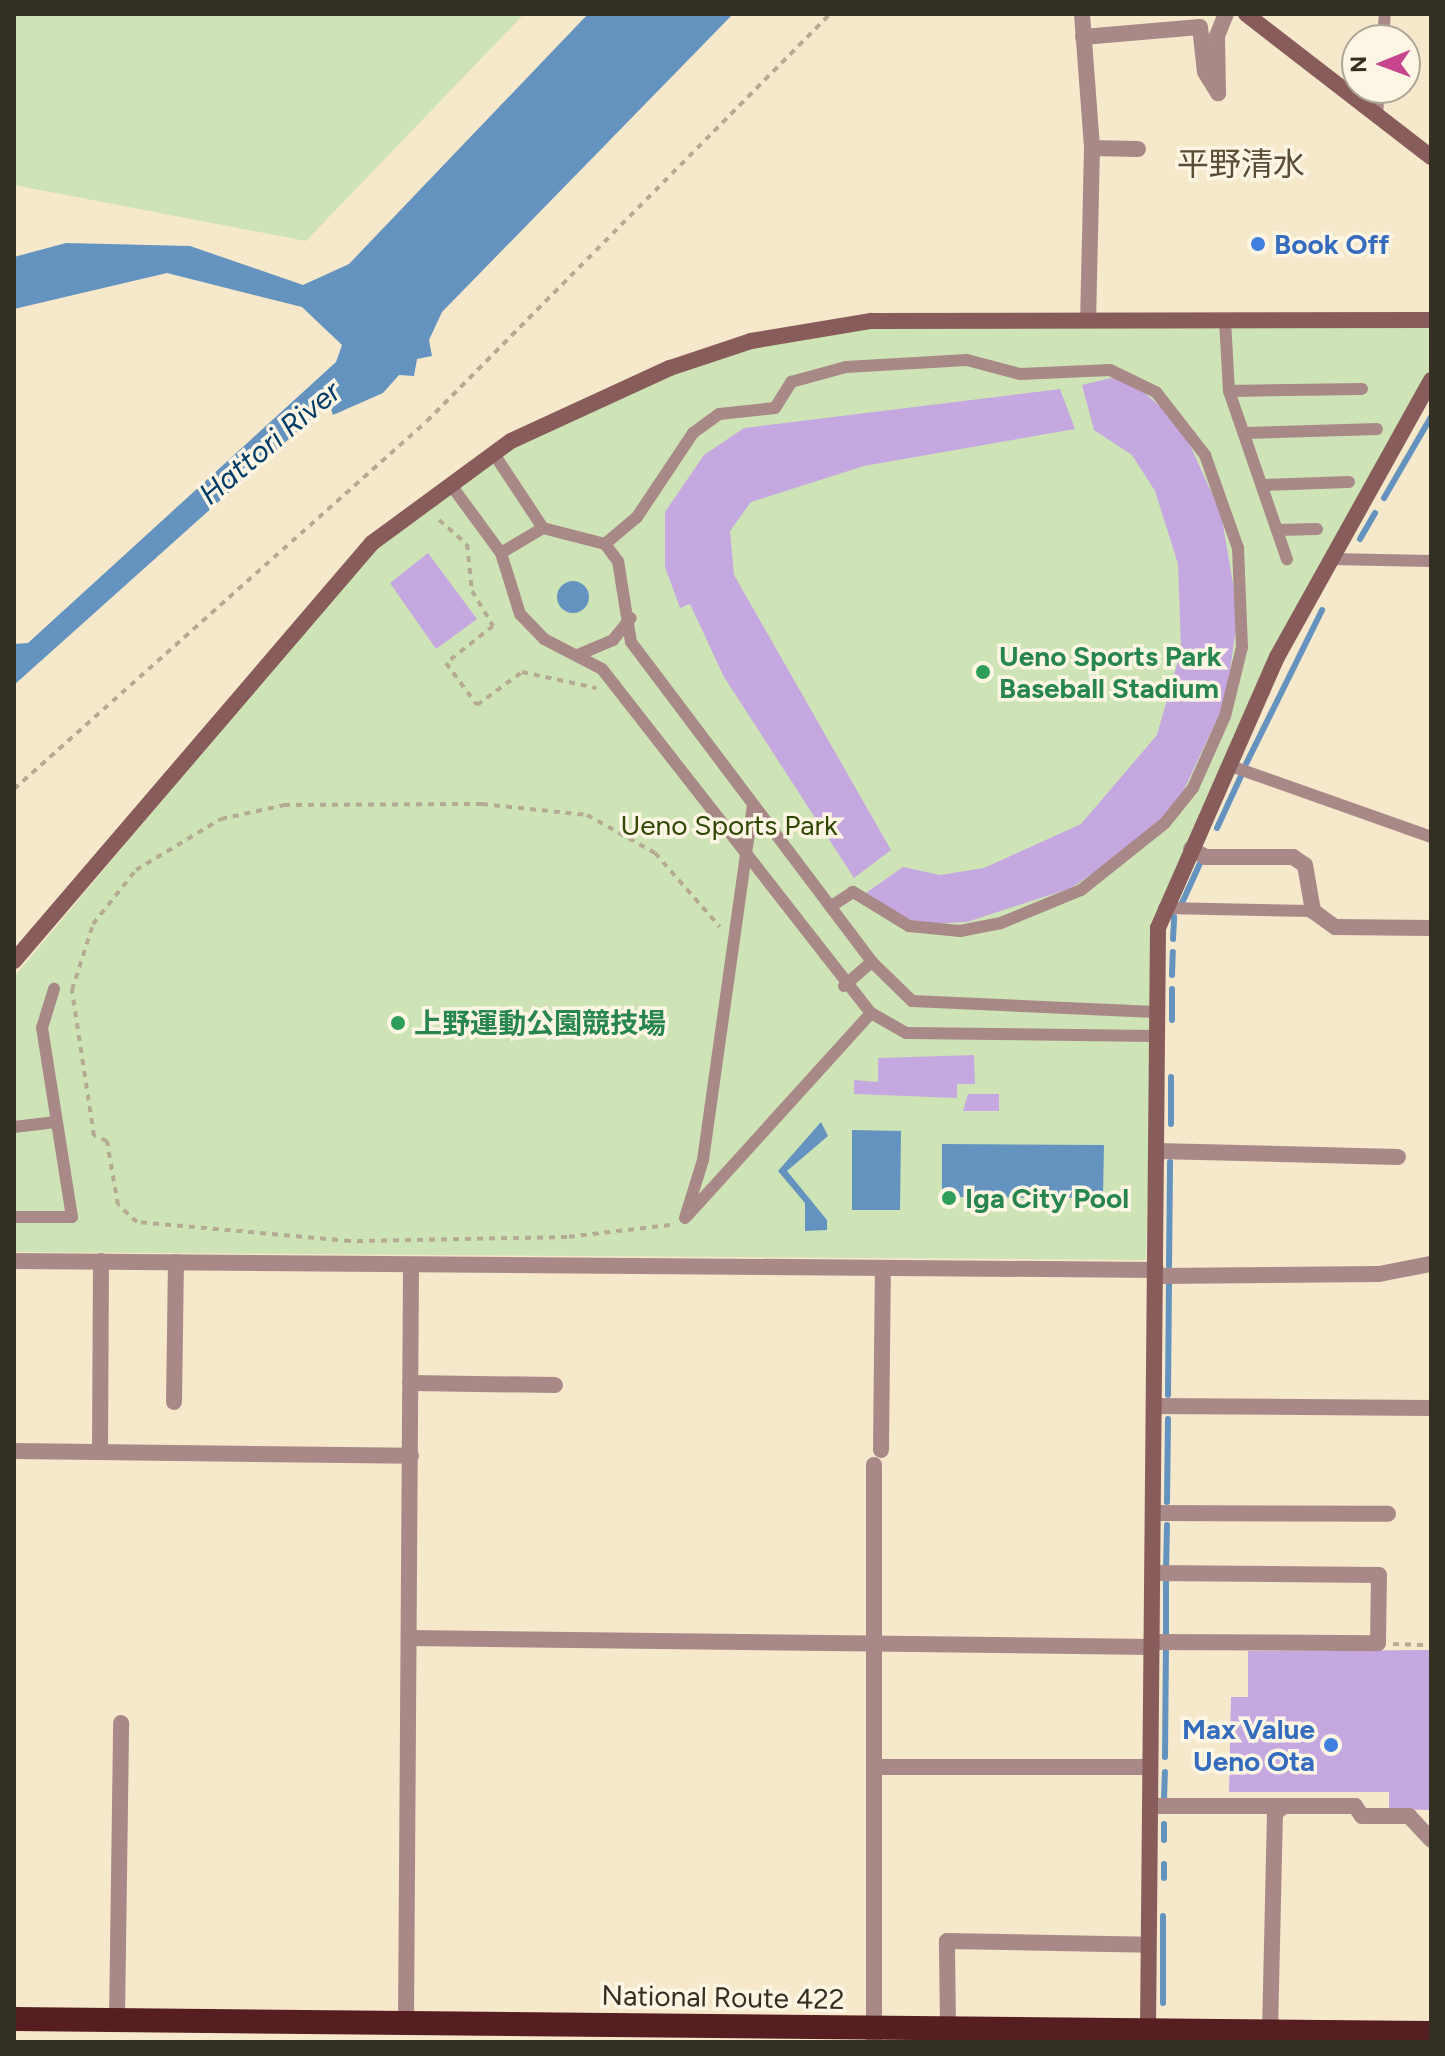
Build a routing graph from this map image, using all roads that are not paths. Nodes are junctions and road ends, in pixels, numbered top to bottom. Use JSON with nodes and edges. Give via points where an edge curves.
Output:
{"nodes":[{"id":1,"x":1082,"y":14,"type":"edge"},
{"id":2,"x":1226,"y":14,"type":"edge"},
{"id":3,"x":1246,"y":14,"type":"edge"},
{"id":4,"x":1083,"y":37,"type":"junction"},
{"id":5,"x":1378,"y":104,"type":"edge"},
{"id":6,"x":1377,"y":115,"type":"junction"},
{"id":7,"x":1092,"y":148,"type":"junction"},
{"id":8,"x":1138,"y":149,"type":"dead end"},
{"id":9,"x":1431,"y":157,"type":"edge"},
{"id":10,"x":1088,"y":320,"type":"junction"},
{"id":11,"x":1225,"y":320,"type":"junction"},
{"id":12,"x":1431,"y":320,"type":"edge"},
{"id":13,"x":1431,"y":380,"type":"edge"},
{"id":14,"x":1362,"y":389,"type":"dead end"},
{"id":15,"x":1229,"y":391,"type":"junction"},
{"id":16,"x":1377,"y":429,"type":"dead end"},
{"id":17,"x":1244,"y":433,"type":"junction"},
{"id":18,"x":494,"y":454,"type":"junction"},
{"id":19,"x":1349,"y":482,"type":"dead end"},
{"id":20,"x":451,"y":485,"type":"junction"},
{"id":21,"x":1262,"y":485,"type":"junction"},
{"id":22,"x":543,"y":528,"type":"junction"},
{"id":23,"x":1317,"y":529,"type":"dead end"},
{"id":24,"x":1277,"y":530,"type":"junction"},
{"id":25,"x":605,"y":544,"type":"junction"},
{"id":26,"x":501,"y":553,"type":"junction"},
{"id":27,"x":1287,"y":559,"type":"dead end"},
{"id":28,"x":1331,"y":559,"type":"junction"},
{"id":29,"x":1431,"y":561,"type":"edge"},
{"id":30,"x":631,"y":618,"type":"junction"},
{"id":31,"x":580,"y":654,"type":"junction"},
{"id":32,"x":1228,"y":765,"type":"junction"},
{"id":33,"x":753,"y":805,"type":"junction"},
{"id":34,"x":1431,"y":837,"type":"edge"},
{"id":35,"x":1191,"y":849,"type":"junction"},
{"id":36,"x":742,"y":853,"type":"junction"},
{"id":37,"x":830,"y":907,"type":"junction"},
{"id":38,"x":1164,"y":908,"type":"junction"},
{"id":39,"x":1313,"y":911,"type":"junction"},
{"id":40,"x":1431,"y":928,"type":"edge"},
{"id":41,"x":14,"y":961,"type":"edge"},
{"id":42,"x":872,"y":962,"type":"junction"},
{"id":43,"x":844,"y":986,"type":"junction"},
{"id":44,"x":54,"y":989,"type":"dead end"},
{"id":45,"x":1156,"y":1012,"type":"junction"},
{"id":46,"x":871,"y":1013,"type":"junction"},
{"id":47,"x":1156,"y":1036,"type":"junction"},
{"id":48,"x":56,"y":1122,"type":"junction"},
{"id":49,"x":14,"y":1127,"type":"edge"},
{"id":50,"x":1157,"y":1151,"type":"junction"},
{"id":51,"x":1398,"y":1157,"type":"dead end"},
{"id":52,"x":14,"y":1217,"type":"edge"},
{"id":53,"x":14,"y":1261,"type":"edge"},
{"id":54,"x":101,"y":1261,"type":"junction"},
{"id":55,"x":176,"y":1262,"type":"junction"},
{"id":56,"x":411,"y":1265,"type":"junction"},
{"id":57,"x":1428,"y":1266,"type":"edge"},
{"id":58,"x":883,"y":1270,"type":"junction"},
{"id":59,"x":1156,"y":1273,"type":"junction"},
{"id":60,"x":410,"y":1383,"type":"junction"},
{"id":61,"x":555,"y":1385,"type":"dead end"},
{"id":62,"x":174,"y":1402,"type":"dead end"},
{"id":63,"x":1154,"y":1406,"type":"junction"},
{"id":64,"x":1431,"y":1408,"type":"edge"},
{"id":65,"x":14,"y":1451,"type":"edge"},
{"id":66,"x":100,"y":1452,"type":"junction"},
{"id":67,"x":411,"y":1456,"type":"junction"},
{"id":68,"x":1153,"y":1513,"type":"junction"},
{"id":69,"x":1388,"y":1514,"type":"dead end"},
{"id":70,"x":1153,"y":1573,"type":"junction"},
{"id":71,"x":409,"y":1638,"type":"junction"},
{"id":72,"x":875,"y":1644,"type":"junction"},
{"id":73,"x":1152,"y":1644,"type":"junction"},
{"id":74,"x":121,"y":1723,"type":"dead end"},
{"id":75,"x":879,"y":1767,"type":"junction"},
{"id":76,"x":1150,"y":1767,"type":"junction"},
{"id":77,"x":1150,"y":1806,"type":"junction"},
{"id":78,"x":1284,"y":1806,"type":"junction"},
{"id":79,"x":1431,"y":1840,"type":"edge"},
{"id":80,"x":1148,"y":1945,"type":"junction"},
{"id":81,"x":14,"y":2019,"type":"edge"},
{"id":82,"x":117,"y":2020,"type":"junction"},
{"id":83,"x":406,"y":2023,"type":"junction"},
{"id":84,"x":324,"y":2032,"type":"edge"},
{"id":85,"x":1270,"y":2032,"type":"junction"},
{"id":86,"x":606,"y":2033,"type":"edge"},
{"id":87,"x":1431,"y":2033,"type":"edge"},
{"id":88,"x":939,"y":2034,"type":"edge"},
{"id":89,"x":784,"y":2035,"type":"edge"},
{"id":90,"x":875,"y":2035,"type":"edge"},
{"id":91,"x":1028,"y":2036,"type":"edge"},
{"id":92,"x":1148,"y":2036,"type":"edge"}],
"edges":[{"from":1,"to":4,"type":"street"},
{"from":2,"to":4,"type":"street","via":[[1217,36],[1218,93],[1205,72],[1200,27]]},
{"from":3,"to":6,"type":"street"},
{"from":4,"to":7,"type":"street"},
{"from":5,"to":6,"type":"lane"},
{"from":6,"to":9,"type":"street"},
{"from":7,"to":8,"type":"street"},
{"from":7,"to":10,"type":"street"},
{"from":10,"to":11,"type":"street"},
{"from":10,"to":18,"type":"street","via":[[871,321],[751,341],[670,368]]},
{"from":11,"to":12,"type":"street"},
{"from":11,"to":15,"type":"lane"},
{"from":13,"to":28,"type":"street"},
{"from":14,"to":15,"type":"lane"},
{"from":15,"to":17,"type":"lane"},
{"from":16,"to":17,"type":"lane"},
{"from":17,"to":21,"type":"lane"},
{"from":18,"to":20,"type":"street"},
{"from":18,"to":22,"type":"lane"},
{"from":19,"to":21,"type":"lane"},
{"from":20,"to":26,"type":"lane"},
{"from":20,"to":41,"type":"street","via":[[372,543],[306,612]]},
{"from":21,"to":24,"type":"lane"},
{"from":22,"to":25,"type":"lane"},
{"from":22,"to":26,"type":"lane"},
{"from":23,"to":24,"type":"lane"},
{"from":24,"to":27,"type":"lane"},
{"from":25,"to":30,"type":"lane","via":[[618,561]]},
{"from":25,"to":37,"type":"lane","via":[[637,517],[693,433],[732,410],[775,408],[791,382],[846,367],[967,360],[1020,374],[1110,370],[1156,392],[1205,455],[1238,548],[1242,647],[1225,716],[1193,788],[1165,823],[1081,890],[1001,923],[960,931],[909,926],[853,892]]},
{"from":26,"to":31,"type":"lane","via":[[520,614],[544,639]]},
{"from":28,"to":29,"type":"lane"},
{"from":28,"to":32,"type":"street"},
{"from":30,"to":31,"type":"lane","via":[[613,640]]},
{"from":30,"to":33,"type":"lane","via":[[631,642]]},
{"from":31,"to":36,"type":"lane","via":[[602,669]]},
{"from":32,"to":34,"type":"lane"},
{"from":32,"to":35,"type":"street"},
{"from":33,"to":36,"type":"lane"},
{"from":33,"to":37,"type":"lane"},
{"from":35,"to":38,"type":"street"},
{"from":35,"to":39,"type":"street","via":[[1206,857],[1293,857],[1305,865]]},
{"from":36,"to":43,"type":"lane"},
{"from":36,"to":46,"type":"lane","via":[[703,1160],[685,1218]]},
{"from":37,"to":42,"type":"lane"},
{"from":38,"to":39,"type":"lane"},
{"from":38,"to":45,"type":"street"},
{"from":39,"to":40,"type":"street","via":[[1335,927]]},
{"from":42,"to":43,"type":"lane"},
{"from":42,"to":45,"type":"lane","via":[[912,1001],[932,1007]]},
{"from":43,"to":46,"type":"lane"},
{"from":44,"to":48,"type":"lane","via":[[42,1028]]},
{"from":45,"to":47,"type":"street"},
{"from":46,"to":47,"type":"lane","via":[[906,1033]]},
{"from":47,"to":50,"type":"street"},
{"from":48,"to":49,"type":"lane"},
{"from":48,"to":52,"type":"lane","via":[[72,1217]]},
{"from":50,"to":51,"type":"street"},
{"from":50,"to":59,"type":"street"},
{"from":53,"to":54,"type":"street"},
{"from":54,"to":55,"type":"street"},
{"from":54,"to":66,"type":"street"},
{"from":55,"to":56,"type":"street"},
{"from":55,"to":62,"type":"street"},
{"from":56,"to":58,"type":"street"},
{"from":56,"to":60,"type":"street"},
{"from":57,"to":59,"type":"street","via":[[1379,1274]]},
{"from":58,"to":59,"type":"street"},
{"from":58,"to":72,"type":"street"},
{"from":59,"to":63,"type":"street"},
{"from":60,"to":61,"type":"street"},
{"from":60,"to":67,"type":"street"},
{"from":63,"to":64,"type":"street"},
{"from":63,"to":68,"type":"street"},
{"from":65,"to":66,"type":"street"},
{"from":66,"to":67,"type":"street"},
{"from":67,"to":71,"type":"street"},
{"from":68,"to":69,"type":"street"},
{"from":68,"to":70,"type":"street"},
{"from":70,"to":73,"type":"street"},
{"from":70,"to":73,"type":"street","via":[[1379,1575],[1378,1643]]},
{"from":71,"to":72,"type":"street"},
{"from":71,"to":83,"type":"street"},
{"from":72,"to":73,"type":"street"},
{"from":72,"to":75,"type":"street"},
{"from":73,"to":76,"type":"street"},
{"from":74,"to":82,"type":"street"},
{"from":75,"to":76,"type":"street"},
{"from":75,"to":90,"type":"street"},
{"from":76,"to":77,"type":"street"},
{"from":77,"to":78,"type":"street"},
{"from":77,"to":80,"type":"street"},
{"from":78,"to":79,"type":"street","via":[[1355,1806],[1362,1816],[1409,1816]]},
{"from":78,"to":85,"type":"street","via":[[1275,1813]]},
{"from":80,"to":88,"type":"street","via":[[947,1941]]},
{"from":80,"to":92,"type":"street"},
{"from":81,"to":82,"type":"highway","name":"National Route 422"},
{"from":82,"to":84,"type":"highway","name":"National Route 422"},
{"from":83,"to":84,"type":"highway","name":"National Route 422"},
{"from":83,"to":86,"type":"highway","name":"National Route 422"},
{"from":85,"to":87,"type":"highway","name":"National Route 422"},
{"from":85,"to":92,"type":"highway","name":"National Route 422"},
{"from":86,"to":89,"type":"highway","name":"National Route 422"},
{"from":88,"to":90,"type":"highway","name":"National Route 422"},
{"from":88,"to":91,"type":"highway","name":"National Route 422"},
{"from":89,"to":90,"type":"highway","name":"National Route 422"},
{"from":91,"to":92,"type":"highway","name":"National Route 422"}]}
